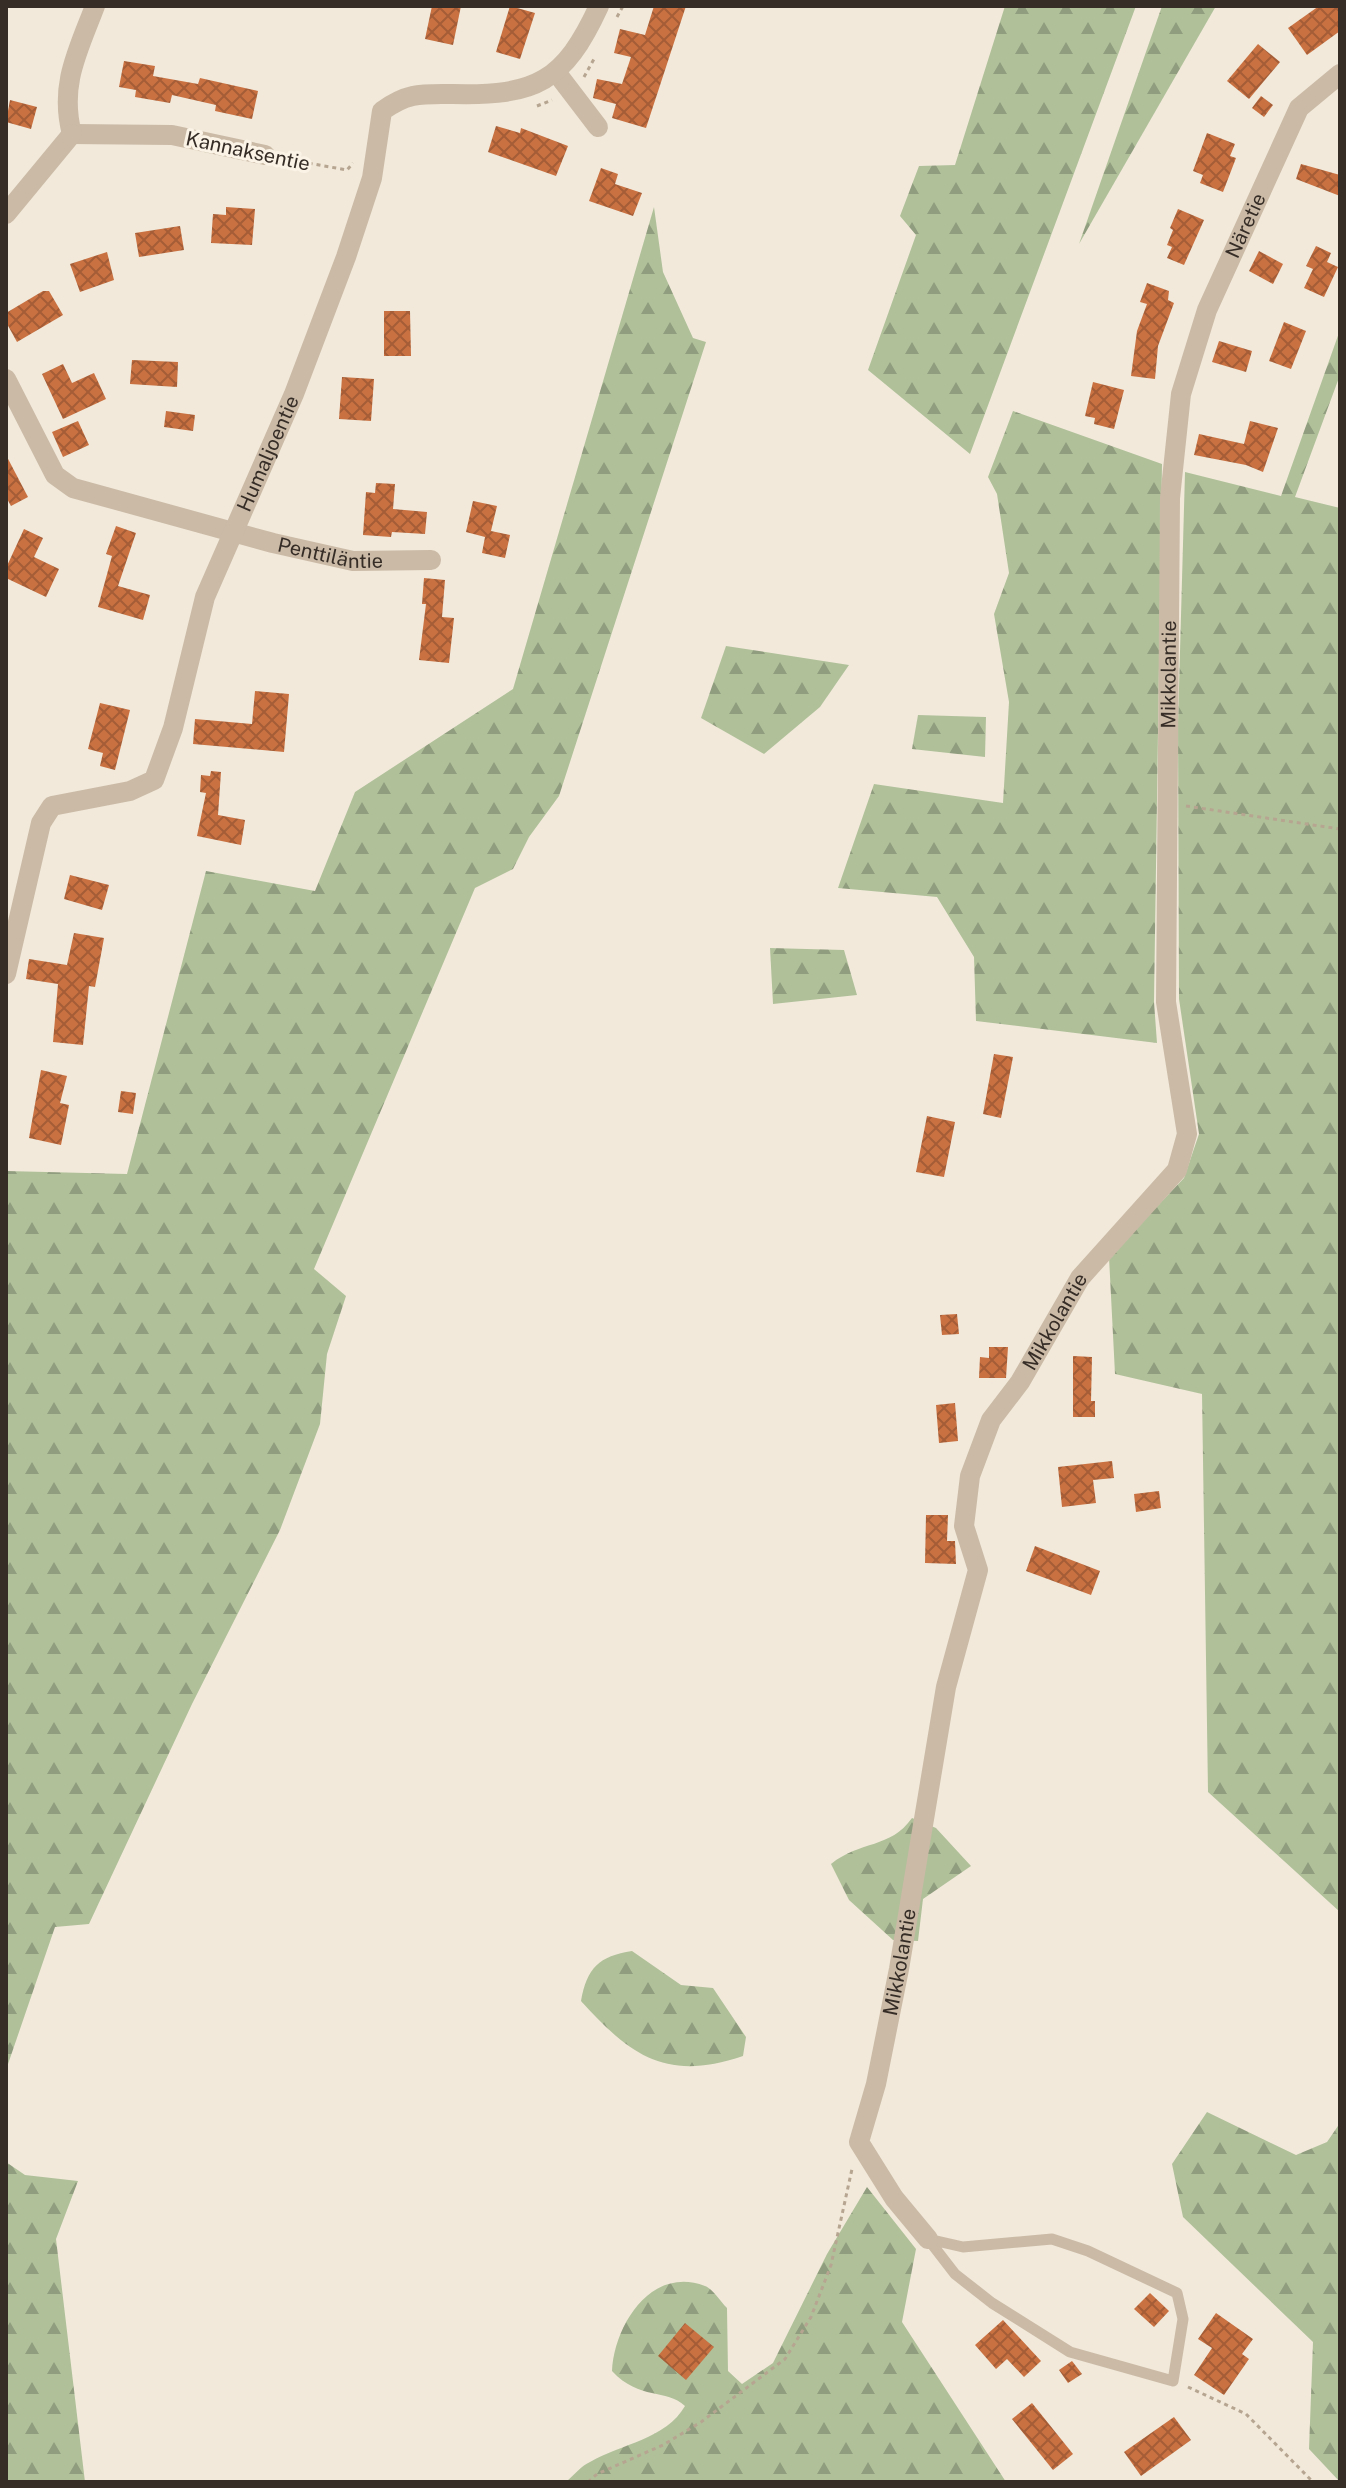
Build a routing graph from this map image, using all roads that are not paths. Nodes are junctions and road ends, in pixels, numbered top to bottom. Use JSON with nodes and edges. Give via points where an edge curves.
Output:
{"nodes":[{"id":1,"x":95,"y":6,"type":"edge"},
{"id":2,"x":598,"y":7,"type":"edge"},
{"id":3,"x":556,"y":72,"type":"junction"},
{"id":4,"x":1340,"y":74,"type":"edge"},
{"id":5,"x":598,"y":127,"type":"dead end"},
{"id":6,"x":72,"y":134,"type":"junction"},
{"id":7,"x":265,"y":155,"type":"road end"},
{"id":8,"x":6,"y":214,"type":"edge"},
{"id":9,"x":6,"y":379,"type":"edge"},
{"id":10,"x":1181,"y":394,"type":"joint"},
{"id":11,"x":234,"y":530,"type":"junction"},
{"id":12,"x":431,"y":560,"type":"dead end"},
{"id":13,"x":6,"y":974,"type":"edge"},
{"id":14,"x":928,"y":2239,"type":"junction"}],
"edges":[{"from":1,"to":6,"type":"street","via":[[67,81],[65,109]]},
{"from":2,"to":3,"type":"street","name":"Humaljoentie","via":[[583,43]]},
{"from":3,"to":5,"type":"street"},
{"from":3,"to":11,"type":"street","name":"Humaljoentie","via":[[523,90],[402,96],[382,111],[372,178],[346,257]]},
{"from":4,"to":10,"type":"street","name":"Näretie","via":[[1299,108],[1207,310]]},
{"from":6,"to":7,"type":"street","name":"Kannaksentie","via":[[172,135]]},
{"from":6,"to":8,"type":"street"},
{"from":9,"to":11,"type":"street","name":"Penttiläntie","via":[[55,475],[73,488]]},
{"from":10,"to":14,"type":"street","name":"Mikkolantie","via":[[1170,498],[1166,1002],[1187,1134],[1177,1170],[1080,1278],[1020,1382],[991,1420],[970,1476],[964,1526],[978,1570],[946,1687],[899,1969],[859,2142]]},
{"from":11,"to":12,"type":"street","name":"Penttiläntie","via":[[353,561]]},
{"from":11,"to":13,"type":"street","name":"Humaljoentie","via":[[205,597],[173,728],[154,780],[130,791],[52,806],[41,823]]},
{"from":14,"to":14,"type":"lane","via":[[963,2247],[1052,2239],[1177,2293],[1183,2319],[1173,2381],[1070,2352],[955,2274]]}]}
